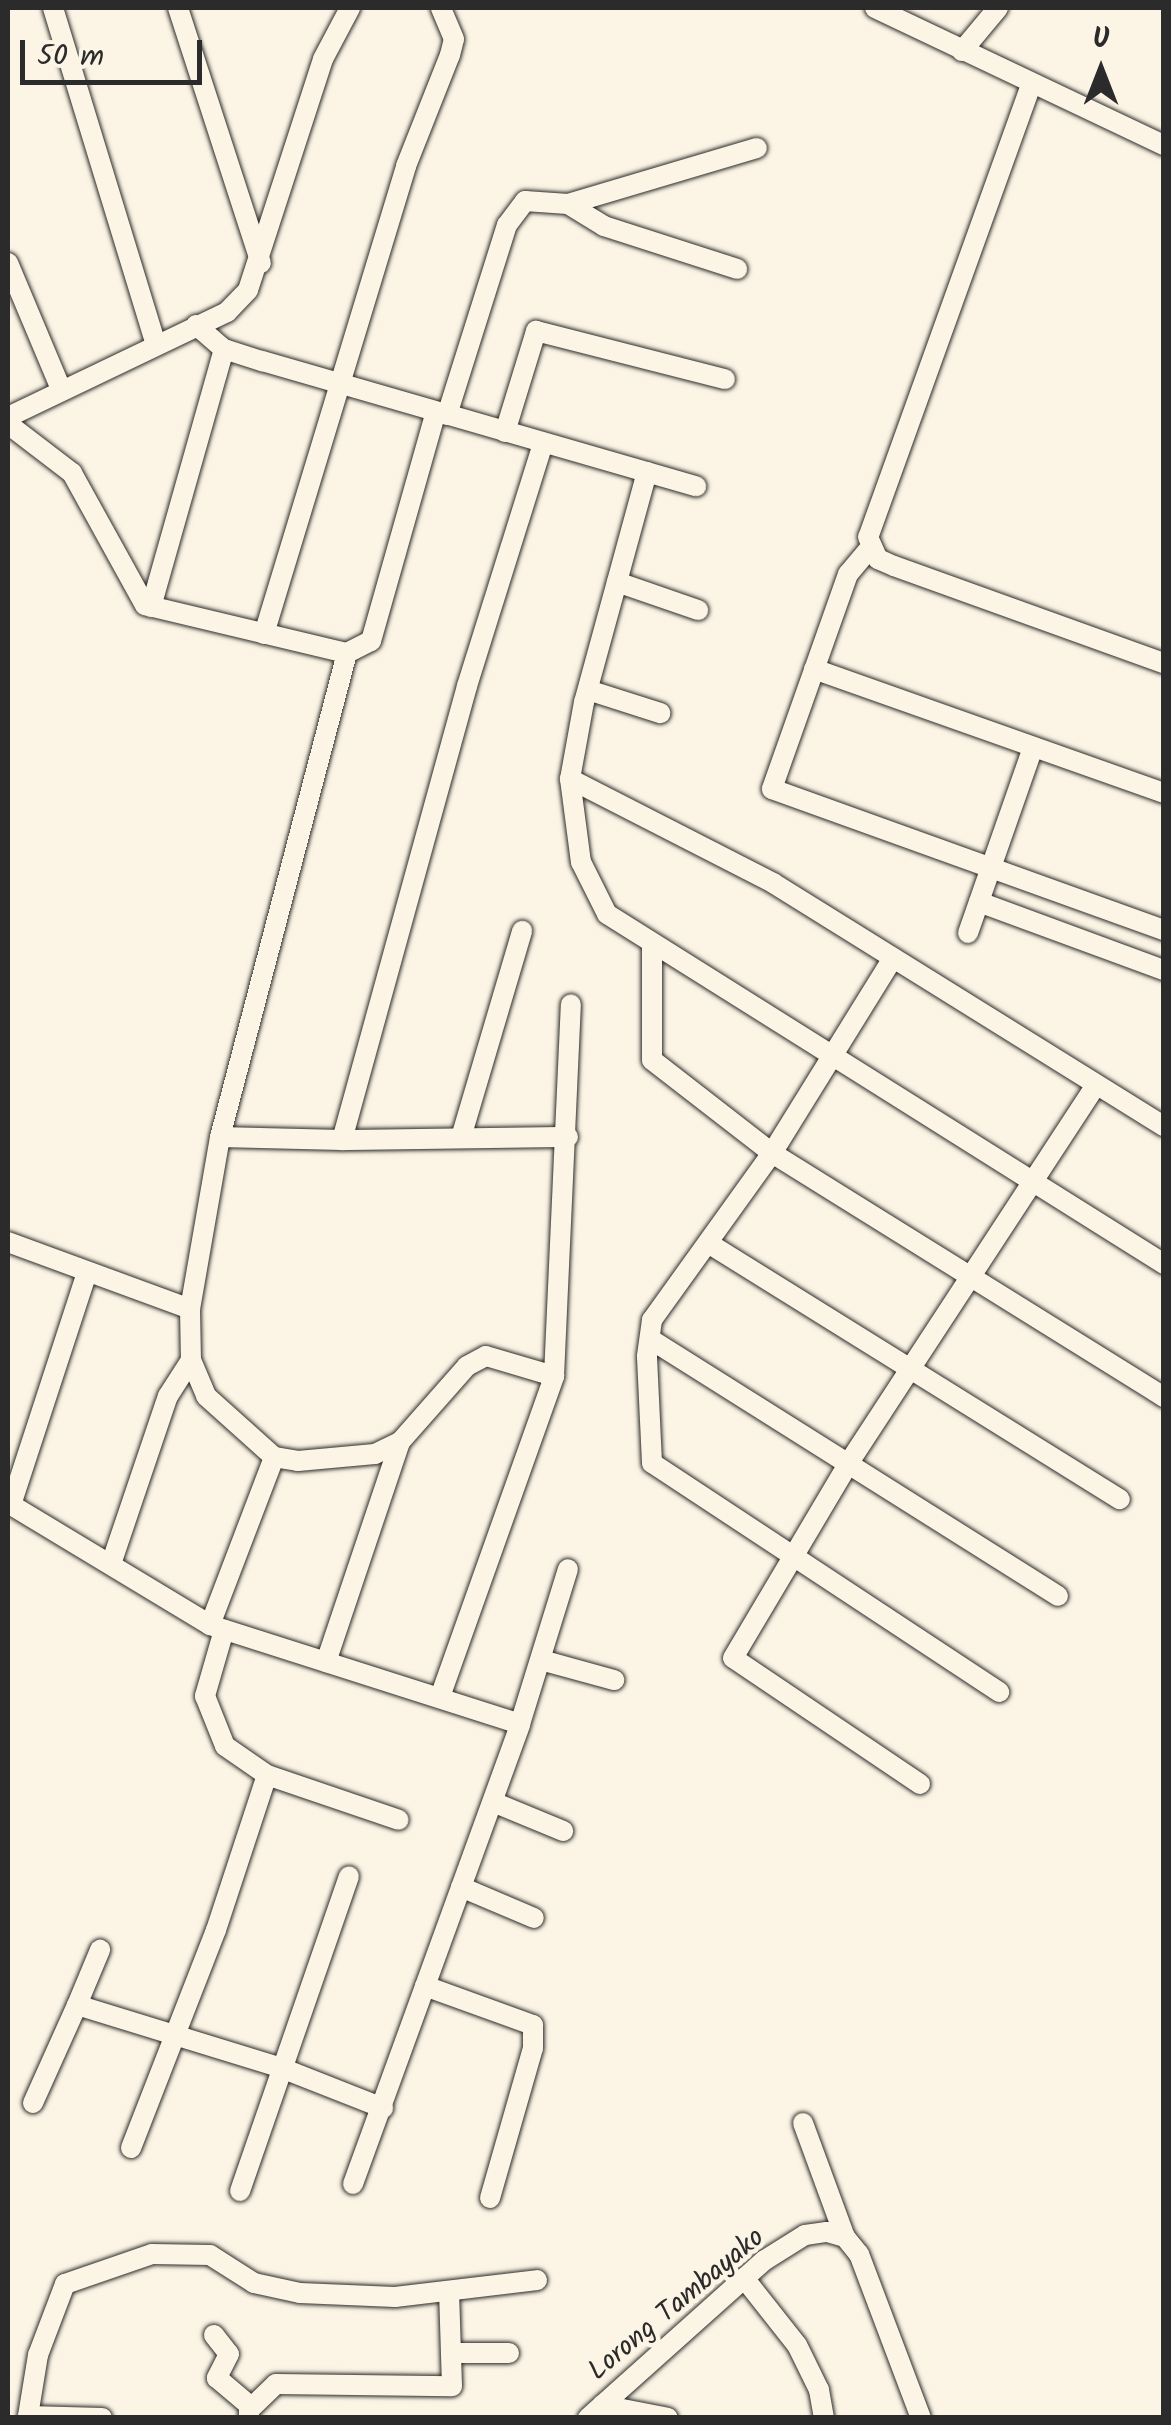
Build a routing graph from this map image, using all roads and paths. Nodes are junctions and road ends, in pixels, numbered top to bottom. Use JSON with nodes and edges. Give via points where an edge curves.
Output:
{"nodes":[{"id":1,"x":53,"y":8,"type":"edge"},
{"id":2,"x":178,"y":8,"type":"edge"},
{"id":3,"x":350,"y":8,"type":"edge"},
{"id":4,"x":442,"y":8,"type":"edge"},
{"id":5,"x":875,"y":8,"type":"edge"},
{"id":6,"x":998,"y":8,"type":"edge"},
{"id":7,"x":962,"y":51,"type":"junction"},
{"id":8,"x":1031,"y":85,"type":"junction"},
{"id":9,"x":1164,"y":144,"type":"edge"},
{"id":10,"x":758,"y":148,"type":"dead end"},
{"id":11,"x":568,"y":204,"type":"junction"},
{"id":12,"x":261,"y":263,"type":"junction"},
{"id":13,"x":8,"y":264,"type":"edge"},
{"id":14,"x":737,"y":269,"type":"dead end"},
{"id":15,"x":196,"y":325,"type":"junction"},
{"id":16,"x":155,"y":341,"type":"junction"},
{"id":17,"x":224,"y":349,"type":"junction"},
{"id":18,"x":725,"y":380,"type":"dead end"},
{"id":19,"x":337,"y":384,"type":"junction"},
{"id":20,"x":60,"y":387,"type":"junction"},
{"id":21,"x":441,"y":414,"type":"junction"},
{"id":22,"x":8,"y":420,"type":"edge"},
{"id":23,"x":504,"y":432,"type":"junction"},
{"id":24,"x":543,"y":443,"type":"junction"},
{"id":25,"x":647,"y":472,"type":"junction"},
{"id":26,"x":696,"y":486,"type":"dead end"},
{"id":27,"x":870,"y":548,"type":"junction"},
{"id":28,"x":617,"y":582,"type":"junction"},
{"id":29,"x":150,"y":608,"type":"junction"},
{"id":30,"x":698,"y":610,"type":"dead end"},
{"id":31,"x":264,"y":634,"type":"junction"},
{"id":32,"x":347,"y":653,"type":"junction"},
{"id":33,"x":1164,"y":663,"type":"edge"},
{"id":34,"x":814,"y":669,"type":"junction"},
{"id":35,"x":588,"y":690,"type":"junction"},
{"id":36,"x":660,"y":713,"type":"dead end"},
{"id":37,"x":1033,"y":747,"type":"junction"},
{"id":38,"x":570,"y":780,"type":"junction"},
{"id":39,"x":1164,"y":793,"type":"edge"},
{"id":40,"x":991,"y":868,"type":"junction"},
{"id":41,"x":979,"y":902,"type":"junction"},
{"id":42,"x":522,"y":930,"type":"dead end"},
{"id":43,"x":1164,"y":930,"type":"edge"},
{"id":44,"x":968,"y":933,"type":"dead end"},
{"id":45,"x":652,"y":943,"type":"junction"},
{"id":46,"x":893,"y":958,"type":"junction"},
{"id":47,"x":1164,"y":970,"type":"edge"},
{"id":48,"x":571,"y":1004,"type":"dead end"},
{"id":49,"x":834,"y":1054,"type":"junction"},
{"id":50,"x":1095,"y":1086,"type":"junction"},
{"id":51,"x":1164,"y":1126,"type":"edge"},
{"id":52,"x":462,"y":1134,"type":"junction"},
{"id":53,"x":220,"y":1137,"type":"junction"},
{"id":54,"x":568,"y":1137,"type":"junction"},
{"id":55,"x":342,"y":1140,"type":"junction"},
{"id":56,"x":772,"y":1153,"type":"junction"},
{"id":57,"x":1031,"y":1180,"type":"junction"},
{"id":58,"x":8,"y":1242,"type":"edge"},
{"id":59,"x":708,"y":1243,"type":"junction"},
{"id":60,"x":1164,"y":1264,"type":"edge"},
{"id":61,"x":87,"y":1272,"type":"junction"},
{"id":62,"x":968,"y":1276,"type":"junction"},
{"id":63,"x":190,"y":1309,"type":"junction"},
{"id":64,"x":650,"y":1340,"type":"junction"},
{"id":65,"x":191,"y":1360,"type":"junction"},
{"id":66,"x":912,"y":1370,"type":"junction"},
{"id":67,"x":554,"y":1376,"type":"junction"},
{"id":68,"x":1164,"y":1397,"type":"edge"},
{"id":69,"x":400,"y":1442,"type":"junction"},
{"id":70,"x":274,"y":1457,"type":"junction"},
{"id":71,"x":848,"y":1464,"type":"junction"},
{"id":72,"x":1120,"y":1499,"type":"dead end"},
{"id":73,"x":9,"y":1504,"type":"edge"},
{"id":74,"x":793,"y":1555,"type":"junction"},
{"id":75,"x":111,"y":1564,"type":"junction"},
{"id":76,"x":568,"y":1569,"type":"dead end"},
{"id":77,"x":1058,"y":1596,"type":"dead end"},
{"id":78,"x":217,"y":1628,"type":"junction"},
{"id":79,"x":541,"y":1660,"type":"junction"},
{"id":80,"x":326,"y":1662,"type":"junction"},
{"id":81,"x":614,"y":1680,"type":"dead end"},
{"id":82,"x":999,"y":1692,"type":"dead end"},
{"id":83,"x":440,"y":1697,"type":"junction"},
{"id":84,"x":520,"y":1724,"type":"junction"},
{"id":85,"x":267,"y":1774,"type":"junction"},
{"id":86,"x":920,"y":1784,"type":"dead end"},
{"id":87,"x":493,"y":1802,"type":"junction"},
{"id":88,"x":399,"y":1820,"type":"dead end"},
{"id":89,"x":563,"y":1831,"type":"dead end"},
{"id":90,"x":349,"y":1876,"type":"dead end"},
{"id":91,"x":461,"y":1887,"type":"junction"},
{"id":92,"x":534,"y":1918,"type":"dead end"},
{"id":93,"x":100,"y":1950,"type":"dead end"},
{"id":94,"x":425,"y":1986,"type":"junction"},
{"id":95,"x":77,"y":2005,"type":"junction"},
{"id":96,"x":173,"y":2039,"type":"junction"},
{"id":97,"x":279,"y":2067,"type":"junction"},
{"id":98,"x":33,"y":2103,"type":"dead end"},
{"id":99,"x":383,"y":2108,"type":"junction"},
{"id":100,"x":803,"y":2124,"type":"dead end"},
{"id":101,"x":131,"y":2148,"type":"dead end"},
{"id":102,"x":353,"y":2184,"type":"dead end"},
{"id":103,"x":240,"y":2192,"type":"dead end"},
{"id":104,"x":490,"y":2198,"type":"dead end"},
{"id":105,"x":845,"y":2236,"type":"junction"},
{"id":106,"x":744,"y":2278,"type":"junction"},
{"id":107,"x":538,"y":2280,"type":"dead end"},
{"id":108,"x":449,"y":2294,"type":"junction"},
{"id":109,"x":214,"y":2335,"type":"dead end"},
{"id":110,"x":509,"y":2352,"type":"dead end"},
{"id":111,"x":451,"y":2353,"type":"junction"},
{"id":112,"x":595,"y":2411,"type":"edge"},
{"id":113,"x":250,"y":2413,"type":"edge"},
{"id":114,"x":102,"y":2418,"type":"edge"},
{"id":115,"x":668,"y":2418,"type":"edge"},
{"id":116,"x":824,"y":2418,"type":"edge"},
{"id":117,"x":922,"y":2418,"type":"edge"}],
"edges":[{"from":1,"to":16,"type":"street"},
{"from":2,"to":12,"type":"street"},
{"from":3,"to":12,"type":"street","via":[[323,59]]},
{"from":4,"to":19,"type":"street","via":[[454,38],[450,55],[422,118]]},
{"from":5,"to":7,"type":"street"},
{"from":6,"to":7,"type":"street"},
{"from":7,"to":8,"type":"street"},
{"from":8,"to":9,"type":"street"},
{"from":8,"to":27,"type":"street","via":[[870,525]]},
{"from":10,"to":11,"type":"street"},
{"from":11,"to":14,"type":"street","via":[[604,226]]},
{"from":11,"to":21,"type":"street","via":[[538,199],[516,210]]},
{"from":12,"to":15,"type":"street","via":[[227,312]]},
{"from":13,"to":20,"type":"street"},
{"from":15,"to":16,"type":"street"},
{"from":15,"to":17,"type":"street"},
{"from":16,"to":20,"type":"street"},
{"from":17,"to":19,"type":"street"},
{"from":17,"to":29,"type":"street"},
{"from":18,"to":23,"type":"street","via":[[536,332]]},
{"from":19,"to":21,"type":"street"},
{"from":19,"to":31,"type":"street"},
{"from":20,"to":22,"type":"street"},
{"from":21,"to":23,"type":"street"},
{"from":21,"to":32,"type":"street","via":[[371,641]]},
{"from":22,"to":29,"type":"street","via":[[72,473],[136,597]]},
{"from":23,"to":24,"type":"street"},
{"from":24,"to":25,"type":"street"},
{"from":24,"to":55,"type":"street","via":[[467,686]]},
{"from":25,"to":26,"type":"street"},
{"from":25,"to":28,"type":"street"},
{"from":27,"to":33,"type":"street","via":[[894,566]]},
{"from":27,"to":34,"type":"street","via":[[848,574]]},
{"from":28,"to":30,"type":"street"},
{"from":28,"to":35,"type":"street"},
{"from":29,"to":31,"type":"street"},
{"from":31,"to":32,"type":"street"},
{"from":32,"to":53,"type":"street"},
{"from":34,"to":37,"type":"street"},
{"from":34,"to":40,"type":"street","via":[[772,789]]},
{"from":35,"to":36,"type":"street"},
{"from":35,"to":38,"type":"street"},
{"from":37,"to":39,"type":"street"},
{"from":37,"to":40,"type":"street"},
{"from":38,"to":45,"type":"street","via":[[581,862],[607,914]]},
{"from":38,"to":46,"type":"street","via":[[773,883]]},
{"from":40,"to":41,"type":"street"},
{"from":40,"to":43,"type":"street"},
{"from":41,"to":44,"type":"street"},
{"from":41,"to":47,"type":"street"},
{"from":42,"to":52,"type":"street"},
{"from":45,"to":49,"type":"street"},
{"from":45,"to":56,"type":"street","via":[[652,1060]]},
{"from":46,"to":49,"type":"street"},
{"from":46,"to":50,"type":"street"},
{"from":48,"to":54,"type":"street"},
{"from":49,"to":56,"type":"street"},
{"from":49,"to":57,"type":"street"},
{"from":50,"to":51,"type":"street"},
{"from":50,"to":57,"type":"street"},
{"from":52,"to":54,"type":"street"},
{"from":52,"to":55,"type":"street"},
{"from":53,"to":55,"type":"street"},
{"from":53,"to":63,"type":"street"},
{"from":54,"to":67,"type":"street"},
{"from":56,"to":59,"type":"street"},
{"from":56,"to":62,"type":"street"},
{"from":57,"to":60,"type":"street"},
{"from":57,"to":62,"type":"street"},
{"from":58,"to":61,"type":"street"},
{"from":59,"to":64,"type":"street","via":[[652,1320]]},
{"from":59,"to":66,"type":"street"},
{"from":61,"to":63,"type":"street"},
{"from":61,"to":73,"type":"street"},
{"from":62,"to":66,"type":"street"},
{"from":62,"to":68,"type":"street"},
{"from":63,"to":65,"type":"street"},
{"from":64,"to":71,"type":"street"},
{"from":64,"to":74,"type":"street","via":[[652,1463]]},
{"from":65,"to":70,"type":"street","via":[[206,1396]]},
{"from":65,"to":75,"type":"street","via":[[168,1396]]},
{"from":66,"to":71,"type":"street"},
{"from":66,"to":72,"type":"street"},
{"from":67,"to":69,"type":"street","via":[[494,1354],[478,1359]]},
{"from":67,"to":83,"type":"street"},
{"from":69,"to":70,"type":"street","via":[[326,1462]]},
{"from":69,"to":80,"type":"street"},
{"from":70,"to":78,"type":"street"},
{"from":71,"to":74,"type":"street"},
{"from":71,"to":77,"type":"street"},
{"from":73,"to":75,"type":"street"},
{"from":74,"to":82,"type":"street"},
{"from":74,"to":86,"type":"street","via":[[733,1658]]},
{"from":75,"to":78,"type":"street"},
{"from":76,"to":79,"type":"street"},
{"from":78,"to":80,"type":"street"},
{"from":78,"to":85,"type":"street","via":[[207,1712],[225,1746]]},
{"from":79,"to":81,"type":"street"},
{"from":79,"to":84,"type":"street"},
{"from":80,"to":83,"type":"street"},
{"from":83,"to":84,"type":"street"},
{"from":84,"to":87,"type":"street"},
{"from":85,"to":88,"type":"street"},
{"from":85,"to":96,"type":"street"},
{"from":87,"to":89,"type":"street"},
{"from":87,"to":91,"type":"street"},
{"from":90,"to":97,"type":"street"},
{"from":91,"to":92,"type":"street"},
{"from":91,"to":94,"type":"street"},
{"from":93,"to":95,"type":"street"},
{"from":94,"to":99,"type":"street"},
{"from":94,"to":104,"type":"street","via":[[532,2025],[532,2048]]},
{"from":95,"to":96,"type":"street"},
{"from":95,"to":98,"type":"street"},
{"from":96,"to":97,"type":"street"},
{"from":96,"to":101,"type":"street"},
{"from":97,"to":99,"type":"street"},
{"from":97,"to":103,"type":"street"},
{"from":99,"to":102,"type":"street"},
{"from":100,"to":105,"type":"street"},
{"from":105,"to":106,"type":"street","name":"Lorong Tambayako","via":[[805,2236]]},
{"from":105,"to":117,"type":"street","via":[[859,2254]]},
{"from":106,"to":112,"type":"street","name":"Lorong Tambayako"},
{"from":106,"to":116,"type":"street","via":[[797,2344]]},
{"from":107,"to":108,"type":"street"},
{"from":108,"to":111,"type":"street"},
{"from":108,"to":114,"type":"street","via":[[300,2292],[254,2283],[210,2255],[152,2254],[65,2284],[38,2356],[28,2416]]},
{"from":109,"to":113,"type":"street","via":[[229,2354],[217,2378]]},
{"from":110,"to":111,"type":"street"},
{"from":111,"to":113,"type":"street","via":[[452,2386],[276,2384]]},
{"from":112,"to":115,"type":"street"}]}
